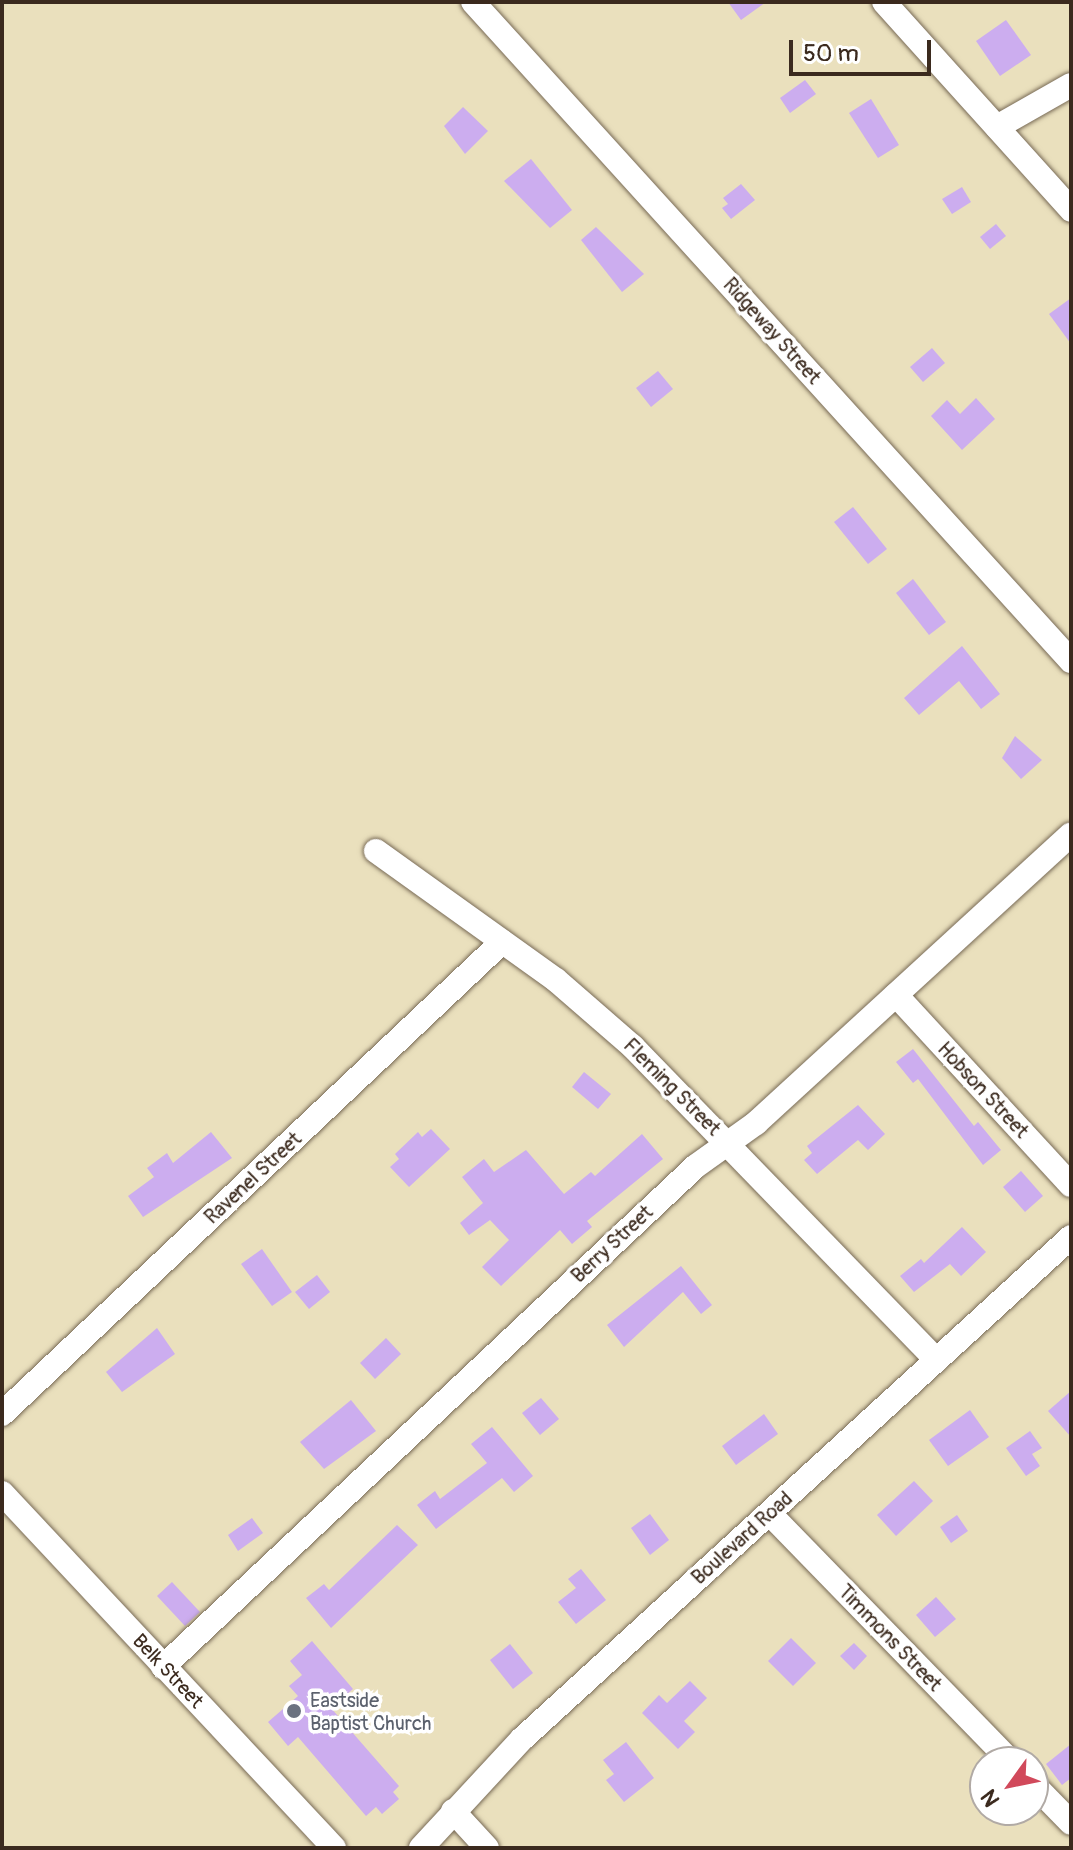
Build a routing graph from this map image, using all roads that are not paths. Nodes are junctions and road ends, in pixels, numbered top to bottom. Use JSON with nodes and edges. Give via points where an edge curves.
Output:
{"nodes":[{"id":1,"x":473,"y":2,"type":"edge"},
{"id":2,"x":884,"y":2,"type":"edge"},
{"id":3,"x":1071,"y":85,"type":"edge"},
{"id":4,"x":997,"y":127,"type":"junction"},
{"id":5,"x":1071,"y":210,"type":"edge"},
{"id":6,"x":1071,"y":661,"type":"edge"},
{"id":7,"x":1071,"y":834,"type":"edge"},
{"id":8,"x":376,"y":851,"type":"dead end"},
{"id":9,"x":502,"y":942,"type":"junction"},
{"id":10,"x":896,"y":995,"type":"junction"},
{"id":11,"x":729,"y":1143,"type":"junction"},
{"id":12,"x":1071,"y":1185,"type":"edge"},
{"id":13,"x":1071,"y":1237,"type":"edge"},
{"id":14,"x":936,"y":1360,"type":"junction"},
{"id":15,"x":2,"y":1414,"type":"edge"},
{"id":16,"x":2,"y":1493,"type":"edge"},
{"id":17,"x":770,"y":1514,"type":"junction"},
{"id":18,"x":163,"y":1667,"type":"junction"},
{"id":19,"x":995,"y":1746,"type":"edge"},
{"id":20,"x":1049,"y":1800,"type":"edge"},
{"id":21,"x":453,"y":1811,"type":"junction"},
{"id":22,"x":1071,"y":1823,"type":"edge"},
{"id":23,"x":334,"y":1848,"type":"edge"},
{"id":24,"x":421,"y":1848,"type":"edge"},
{"id":25,"x":487,"y":1848,"type":"edge"}],
"edges":[{"from":1,"to":6,"type":"street","name":"Ridgeway Street"},
{"from":2,"to":4,"type":"street"},
{"from":3,"to":4,"type":"street"},
{"from":4,"to":5,"type":"street"},
{"from":7,"to":10,"type":"street","name":"Berry Street"},
{"from":8,"to":9,"type":"street","name":"Fleming Street"},
{"from":9,"to":11,"type":"street","name":"Fleming Street","via":[[598,1015]]},
{"from":9,"to":15,"type":"street","name":"Ravenel Street"},
{"from":10,"to":11,"type":"street","name":"Berry Street"},
{"from":10,"to":12,"type":"street","name":"Hobson Street"},
{"from":11,"to":14,"type":"street","name":"Fleming Street"},
{"from":11,"to":18,"type":"street","name":"Berry Street","via":[[696,1166]]},
{"from":13,"to":14,"type":"street","name":"Boulevard Road"},
{"from":14,"to":17,"type":"street","name":"Boulevard Road"},
{"from":16,"to":18,"type":"street","name":"Belk Street"},
{"from":17,"to":19,"type":"street","name":"Timmons Street"},
{"from":17,"to":21,"type":"street","name":"Boulevard Road","via":[[522,1739]]},
{"from":18,"to":23,"type":"street","name":"Belk Street"},
{"from":20,"to":22,"type":"street"},
{"from":21,"to":24,"type":"street","name":"Boulevard Road"},
{"from":21,"to":25,"type":"street"}]}
